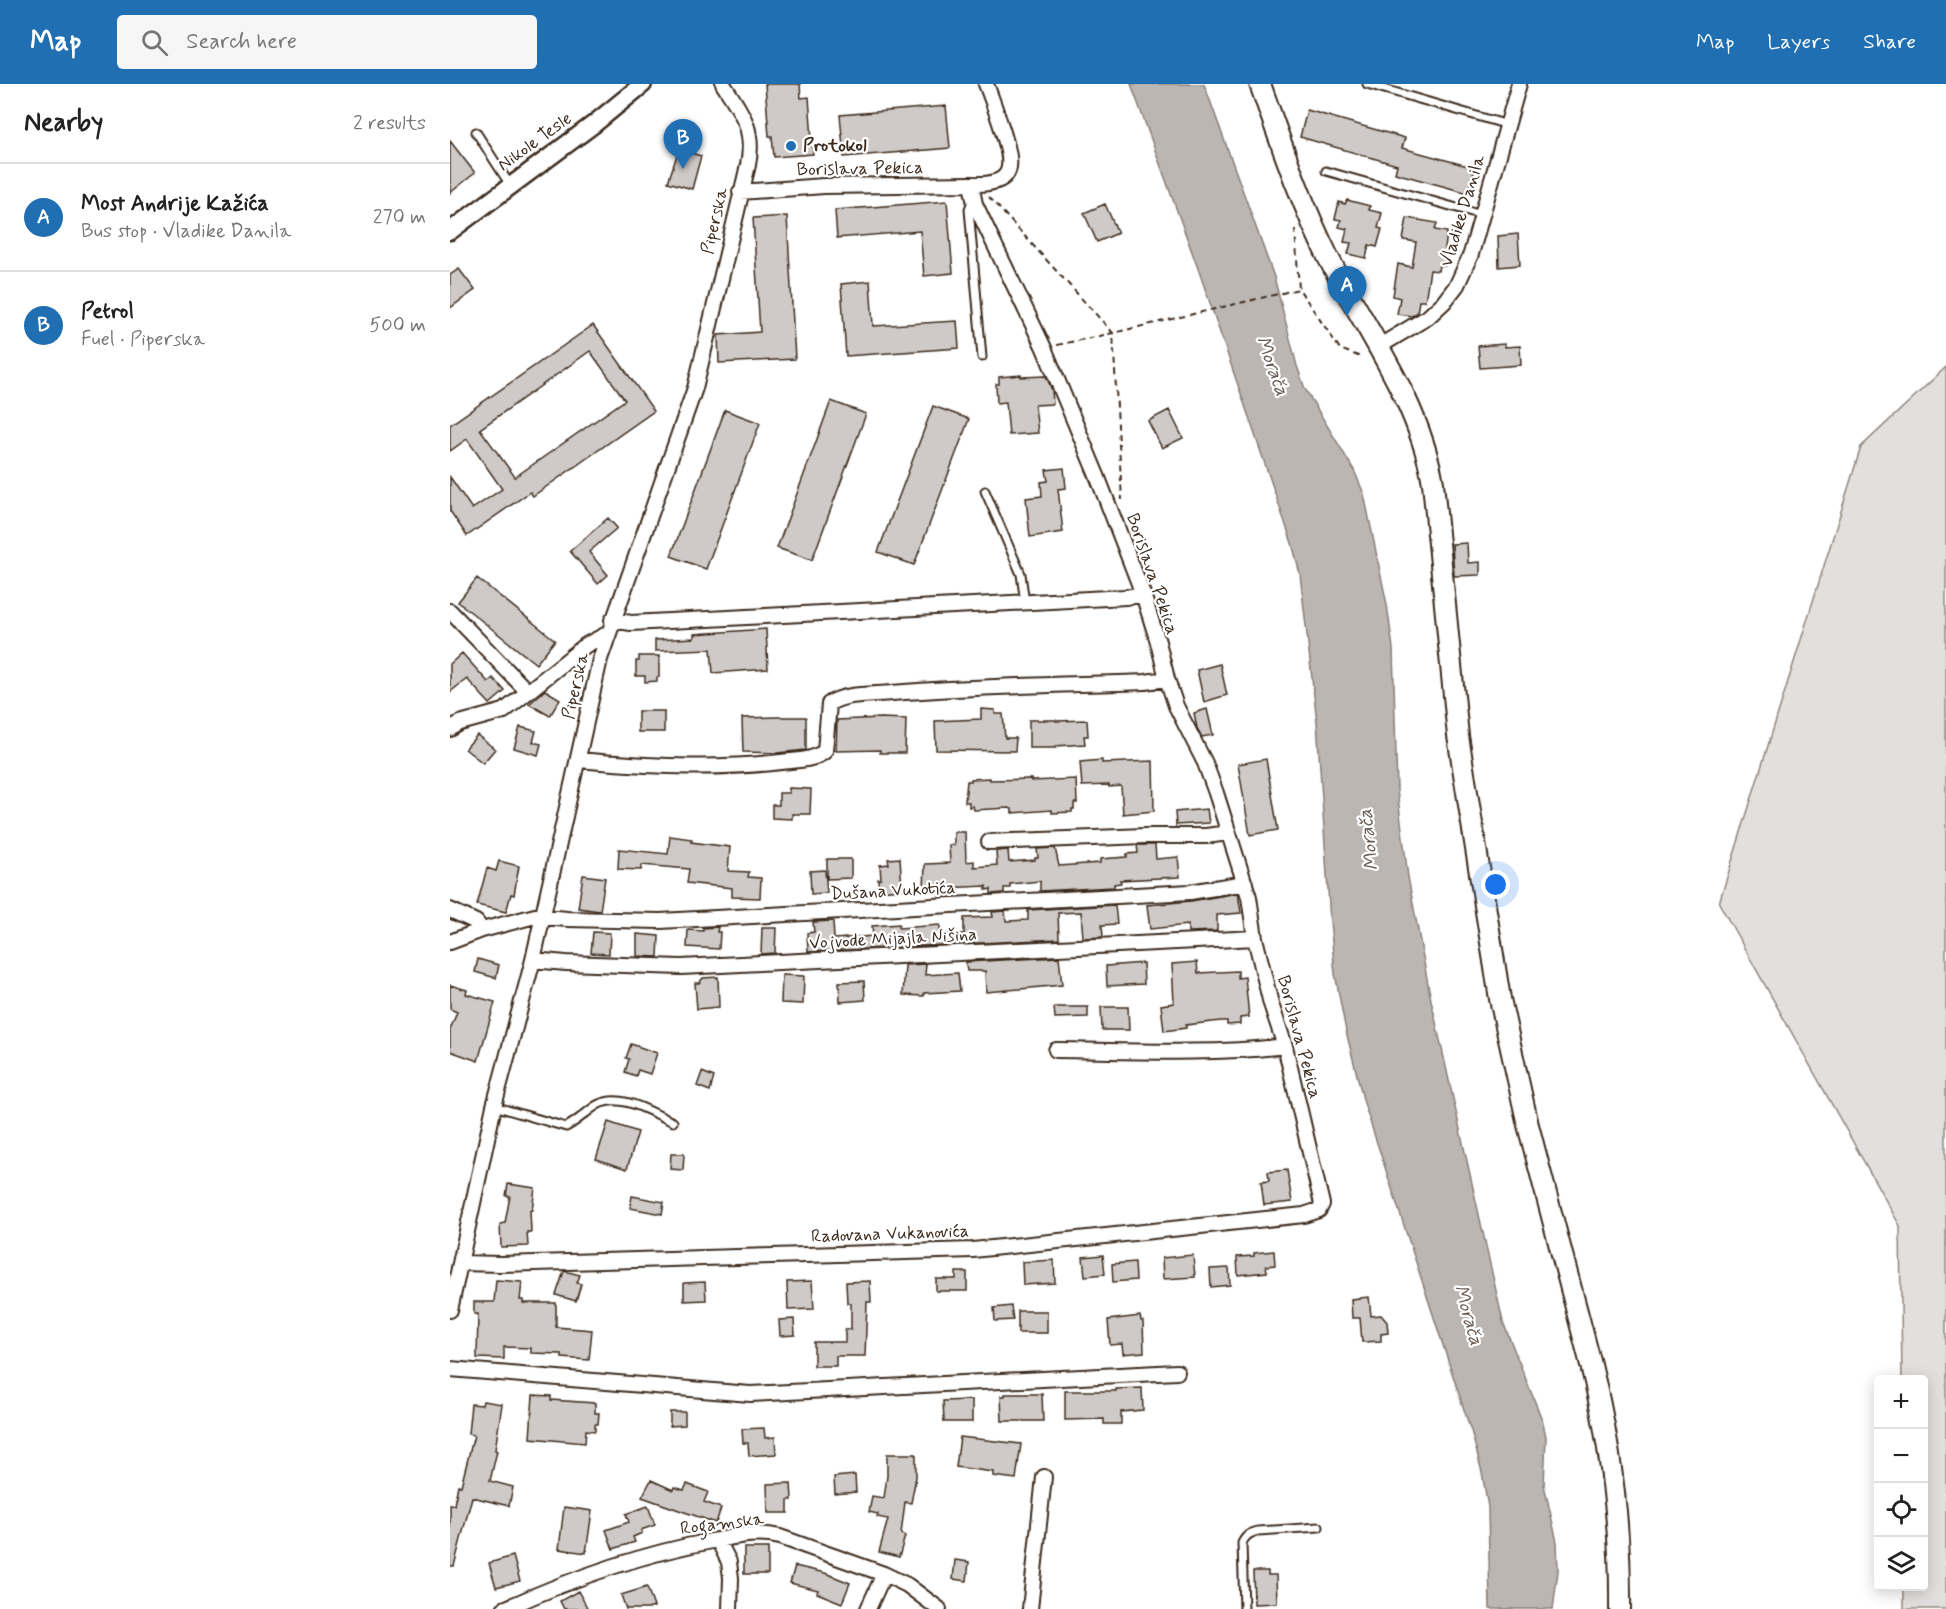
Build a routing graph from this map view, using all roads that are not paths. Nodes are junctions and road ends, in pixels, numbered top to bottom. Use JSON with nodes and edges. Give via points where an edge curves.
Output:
{"nodes":[{"id":1,"x":643,"y":84,"type":"edge"},
{"id":2,"x":723,"y":84,"type":"edge"},
{"id":3,"x":987,"y":84,"type":"edge"},
{"id":4,"x":1260,"y":84,"type":"edge"},
{"id":5,"x":1366,"y":84,"type":"edge"},
{"id":6,"x":1519,"y":84,"type":"edge"},
{"id":7,"x":1508,"y":125,"type":"junction"},
{"id":8,"x":476,"y":132,"type":"dead end"},
{"id":9,"x":1326,"y":171,"type":"dead end"},
{"id":10,"x":971,"y":184,"type":"junction"},
{"id":11,"x":510,"y":185,"type":"junction"},
{"id":12,"x":740,"y":192,"type":"junction"},
{"id":13,"x":973,"y":199,"type":"junction"},
{"id":14,"x":1482,"y":214,"type":"junction"},
{"id":15,"x":450,"y":231,"type":"edge"},
{"id":16,"x":1378,"y":347,"type":"junction"},
{"id":17,"x":982,"y":357,"type":"dead end"},
{"id":18,"x":986,"y":491,"type":"dead end"},
{"id":19,"x":1143,"y":594,"type":"junction"},
{"id":20,"x":1025,"y":603,"type":"junction"},
{"id":21,"x":450,"y":611,"type":"edge"},
{"id":22,"x":612,"y":620,"type":"junction"},
{"id":23,"x":607,"y":634,"type":"junction"},
{"id":24,"x":1167,"y":679,"type":"junction"},
{"id":25,"x":527,"y":691,"type":"junction"},
{"id":26,"x":450,"y":729,"type":"edge"},
{"id":27,"x":578,"y":760,"type":"junction"},
{"id":28,"x":1228,"y":833,"type":"junction"},
{"id":29,"x":989,"y":842,"type":"dead end"},
{"id":30,"x":1245,"y":883,"type":"junction"},
{"id":31,"x":450,"y":910,"type":"edge"},
{"id":32,"x":543,"y":916,"type":"junction"},
{"id":33,"x":482,"y":930,"type":"junction"},
{"id":34,"x":1255,"y":938,"type":"junction"},
{"id":35,"x":450,"y":942,"type":"edge"},
{"id":36,"x":533,"y":960,"type":"junction"},
{"id":37,"x":1285,"y":1046,"type":"junction"},
{"id":38,"x":1056,"y":1050,"type":"dead end"},
{"id":39,"x":494,"y":1106,"type":"junction"},
{"id":40,"x":673,"y":1122,"type":"dead end"},
{"id":41,"x":1318,"y":1210,"type":"joint"},
{"id":42,"x":460,"y":1263,"type":"junction"},
{"id":43,"x":450,"y":1310,"type":"edge"},
{"id":44,"x":450,"y":1369,"type":"edge"},
{"id":45,"x":1177,"y":1372,"type":"dead end"},
{"id":46,"x":1044,"y":1478,"type":"dead end"},
{"id":47,"x":1319,"y":1527,"type":"dead end"},
{"id":48,"x":718,"y":1540,"type":"junction"},
{"id":49,"x":884,"y":1574,"type":"junction"},
{"id":50,"x":504,"y":1609,"type":"edge"},
{"id":51,"x":730,"y":1609,"type":"edge"},
{"id":52,"x":868,"y":1609,"type":"edge"},
{"id":53,"x":939,"y":1609,"type":"edge"},
{"id":54,"x":1030,"y":1609,"type":"edge"},
{"id":55,"x":1244,"y":1609,"type":"edge"},
{"id":56,"x":1620,"y":1609,"type":"edge"}],
"edges":[{"from":1,"to":11,"type":"street","name":"Nikole Tesle"},
{"from":2,"to":12,"type":"street","name":"Piperska","via":[[749,131],[750,153]]},
{"from":3,"to":10,"type":"street","via":[[1010,153],[1010,168],[1001,178]]},
{"from":4,"to":16,"type":"main road","via":[[1314,227]]},
{"from":5,"to":7,"type":"lane"},
{"from":6,"to":7,"type":"street","name":"Vladike Danila"},
{"from":7,"to":14,"type":"street","name":"Vladike Danila"},
{"from":8,"to":11,"type":"lane"},
{"from":9,"to":14,"type":"lane"},
{"from":10,"to":12,"type":"street","name":"Borislava Pekica","via":[[824,186]]},
{"from":10,"to":13,"type":"street","name":"Borislava Pekica"},
{"from":11,"to":15,"type":"street","name":"Nikole Tesle"},
{"from":12,"to":22,"type":"street","name":"Piperska","via":[[695,388]]},
{"from":13,"to":17,"type":"lane","via":[[969,209]]},
{"from":13,"to":19,"type":"street","name":"Borislava Pekica","via":[[1044,348]]},
{"from":14,"to":16,"type":"street","name":"Vladike Danila","via":[[1466,268],[1444,302],[1428,317]]},
{"from":16,"to":56,"type":"main road","via":[[1418,426],[1431,471],[1458,736],[1482,891],[1517,1083],[1600,1407],[1615,1512]]},
{"from":18,"to":20,"type":"lane","via":[[1022,574]]},
{"from":19,"to":20,"type":"street"},
{"from":19,"to":24,"type":"street","name":"Borislava Pekica"},
{"from":20,"to":22,"type":"street","via":[[631,624]]},
{"from":21,"to":25,"type":"street"},
{"from":22,"to":23,"type":"street","name":"Piperska"},
{"from":23,"to":25,"type":"street","via":[[586,645]]},
{"from":23,"to":27,"type":"street","name":"Piperska"},
{"from":24,"to":27,"type":"street","via":[[840,699],[829,704],[825,751],[812,758],[698,767]]},
{"from":24,"to":28,"type":"street","name":"Borislava Pekica","via":[[1205,763]]},
{"from":25,"to":26,"type":"street","via":[[504,711]]},
{"from":27,"to":32,"type":"street","name":"Piperska"},
{"from":28,"to":29,"type":"street"},
{"from":28,"to":30,"type":"street","name":"Borislava Pekica"},
{"from":30,"to":32,"type":"street","name":"Dušana Vukotića","via":[[1190,892],[660,921]]},
{"from":30,"to":34,"type":"street","name":"Borislava Pekica"},
{"from":31,"to":33,"type":"street","via":[[476,922]]},
{"from":32,"to":33,"type":"street","name":"Dušana Vukotića"},
{"from":32,"to":36,"type":"street","name":"Piperska"},
{"from":33,"to":35,"type":"street","name":"Dušana Vukotića"},
{"from":34,"to":36,"type":"street","name":"Vojvode Mijajla Nišina","via":[[681,967]]},
{"from":34,"to":37,"type":"street","name":"Borislava Pekica"},
{"from":36,"to":39,"type":"street","name":"Piperska"},
{"from":37,"to":38,"type":"street","via":[[1209,1052]]},
{"from":37,"to":41,"type":"street","name":"Borislava Pekica","via":[[1321,1195]]},
{"from":39,"to":40,"type":"lane","via":[[566,1127],[607,1101],[629,1102]]},
{"from":39,"to":42,"type":"street","name":"Piperska"},
{"from":41,"to":42,"type":"street","name":"Radovana Vukanovića","via":[[1304,1215],[973,1250]]},
{"from":42,"to":43,"type":"street","name":"Piperska"},
{"from":44,"to":45,"type":"street","via":[[750,1394]]},
{"from":46,"to":54,"type":"street"},
{"from":47,"to":55,"type":"lane","via":[[1258,1531],[1245,1537]]},
{"from":48,"to":49,"type":"street","name":"Rogamska","via":[[770,1535]]},
{"from":48,"to":50,"type":"street","name":"Rogamska","via":[[616,1564]]},
{"from":48,"to":51,"type":"street","via":[[729,1562]]},
{"from":49,"to":52,"type":"street"},
{"from":49,"to":53,"type":"street","name":"Rogamska"}]}
